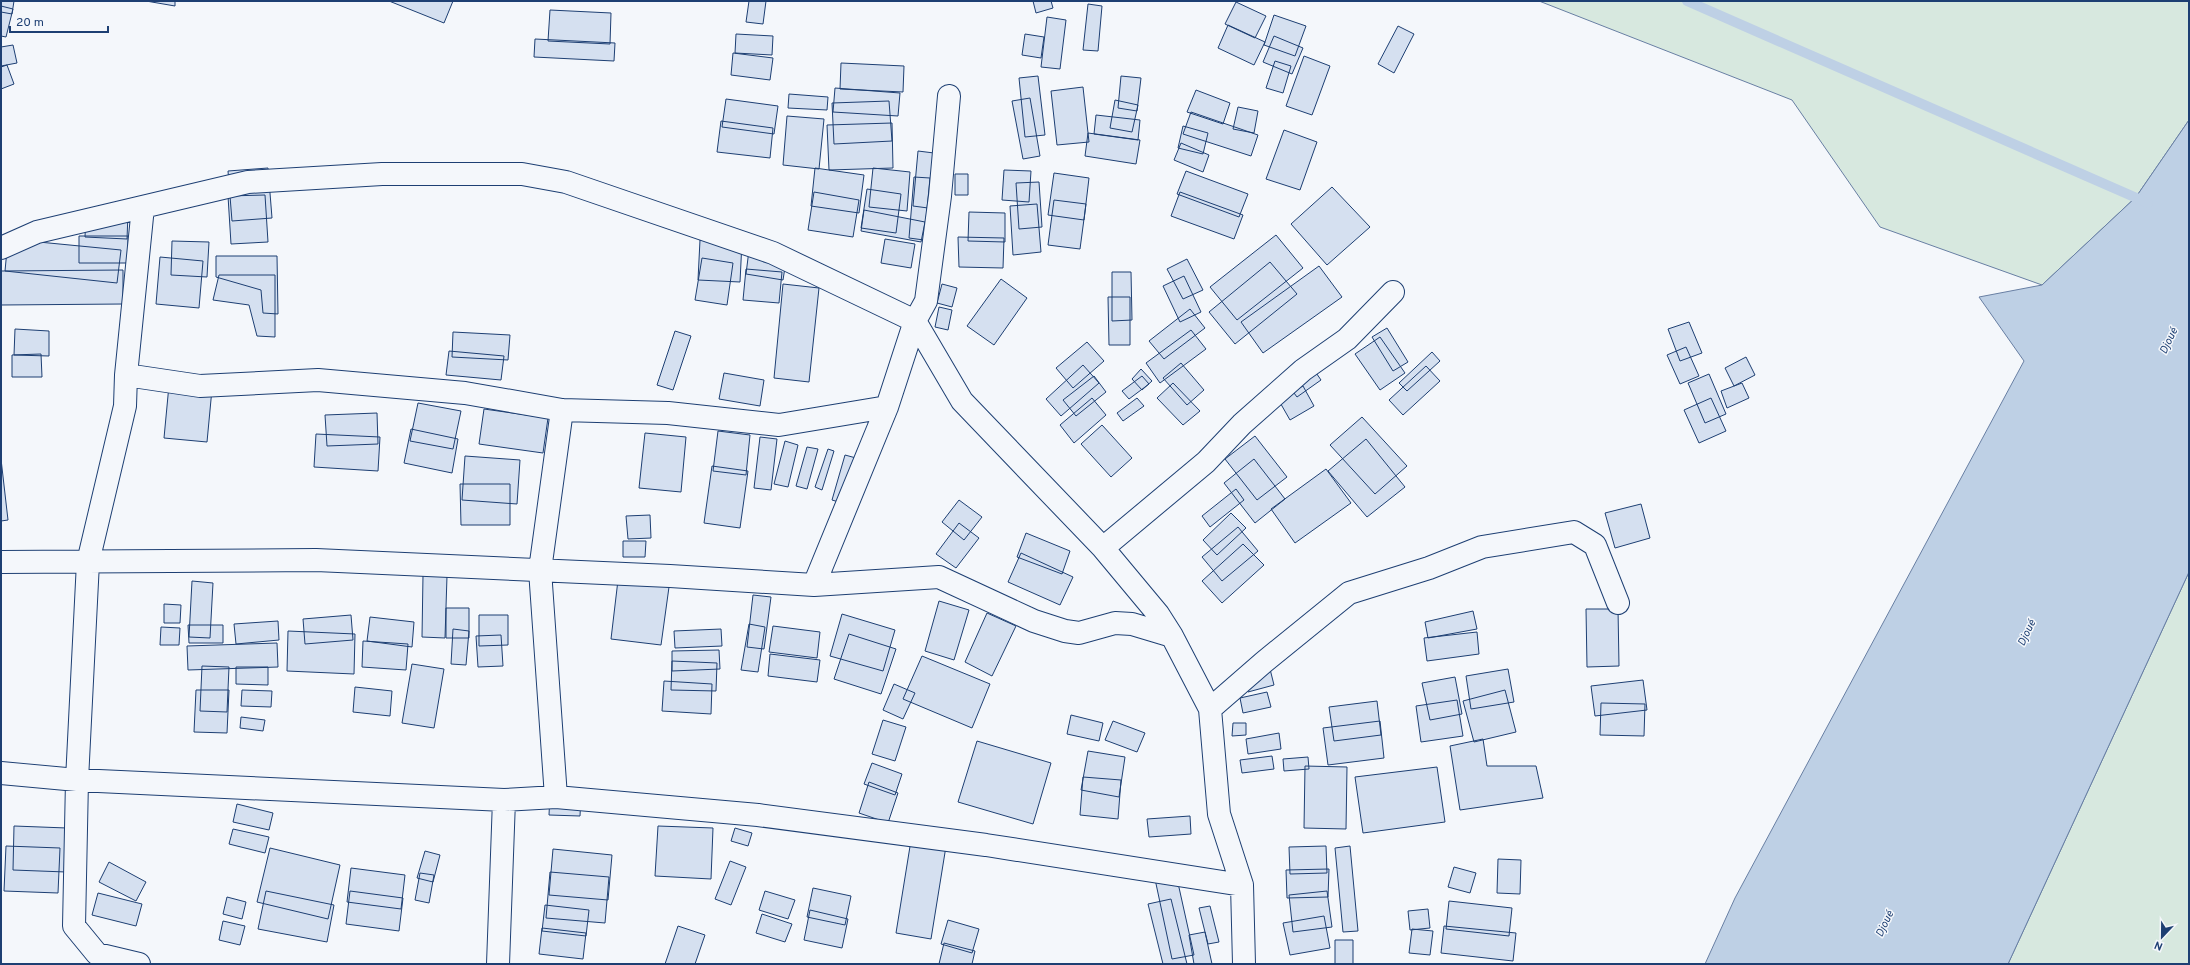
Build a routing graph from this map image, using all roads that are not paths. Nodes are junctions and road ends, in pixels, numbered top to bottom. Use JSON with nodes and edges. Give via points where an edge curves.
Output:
{"nodes":[{"id":1,"x":948,"y":96,"type":"dead end"},
{"id":2,"x":143,"y":206,"type":"junction"},
{"id":3,"x":1,"y":248,"type":"edge"},
{"id":4,"x":1393,"y":292,"type":"dead end"},
{"id":5,"x":915,"y":321,"type":"junction"},
{"id":6,"x":126,"y":374,"type":"junction"},
{"id":7,"x":887,"y":407,"type":"junction"},
{"id":8,"x":562,"y":410,"type":"junction"},
{"id":9,"x":1103,"y":548,"type":"junction"},
{"id":10,"x":1,"y":562,"type":"edge"},
{"id":11,"x":88,"y":562,"type":"junction"},
{"id":12,"x":540,"y":570,"type":"junction"},
{"id":13,"x":814,"y":585,"type":"junction"},
{"id":14,"x":1618,"y":603,"type":"dead end"},
{"id":15,"x":1172,"y":636,"type":"junction"},
{"id":16,"x":1210,"y":709,"type":"junction"},
{"id":17,"x":1,"y":773,"type":"edge"},
{"id":18,"x":77,"y":780,"type":"junction"},
{"id":19,"x":556,"y":797,"type":"junction"},
{"id":20,"x":504,"y":800,"type":"junction"},
{"id":21,"x":1242,"y":885,"type":"junction"},
{"id":22,"x":139,"y":964,"type":"edge"},
{"id":23,"x":498,"y":964,"type":"edge"},
{"id":24,"x":1244,"y":964,"type":"edge"}],
"edges":[{"from":1,"to":5,"type":"street","via":[[940,196],[926,301]]},
{"from":2,"to":3,"type":"street","via":[[37,232]]},
{"from":2,"to":5,"type":"street","via":[[248,182],[382,174],[522,174],[566,182],[774,253]]},
{"from":2,"to":6,"type":"street"},
{"from":4,"to":9,"type":"street","via":[[1347,339],[1303,370],[1242,424],[1206,462]]},
{"from":5,"to":7,"type":"street"},
{"from":5,"to":9,"type":"street","via":[[962,401]]},
{"from":6,"to":8,"type":"street","via":[[200,386],[318,380],[465,393]]},
{"from":6,"to":11,"type":"street","via":[[124,406]]},
{"from":7,"to":8,"type":"street","via":[[779,425],[668,413]]},
{"from":7,"to":13,"type":"street"},
{"from":8,"to":12,"type":"street"},
{"from":9,"to":15,"type":"street","via":[[1158,614]]},
{"from":10,"to":11,"type":"street"},
{"from":11,"to":12,"type":"street","via":[[316,560]]},
{"from":11,"to":18,"type":"street"},
{"from":12,"to":13,"type":"street"},
{"from":12,"to":19,"type":"street"},
{"from":13,"to":15,"type":"street","via":[[939,577],[1034,621],[1065,631],[1080,633],[1115,624],[1132,624]]},
{"from":14,"to":16,"type":"street","via":[[1595,545],[1574,532],[1482,547],[1429,568],[1349,594]]},
{"from":15,"to":16,"type":"street"},
{"from":16,"to":21,"type":"street","via":[[1219,814]]},
{"from":17,"to":18,"type":"street"},
{"from":18,"to":20,"type":"street"},
{"from":18,"to":22,"type":"street","via":[[74,926],[97,954]]},
{"from":19,"to":20,"type":"street"},
{"from":19,"to":21,"type":"street","via":[[758,815],[986,845]]},
{"from":20,"to":23,"type":"street"},
{"from":21,"to":24,"type":"street"}]}
